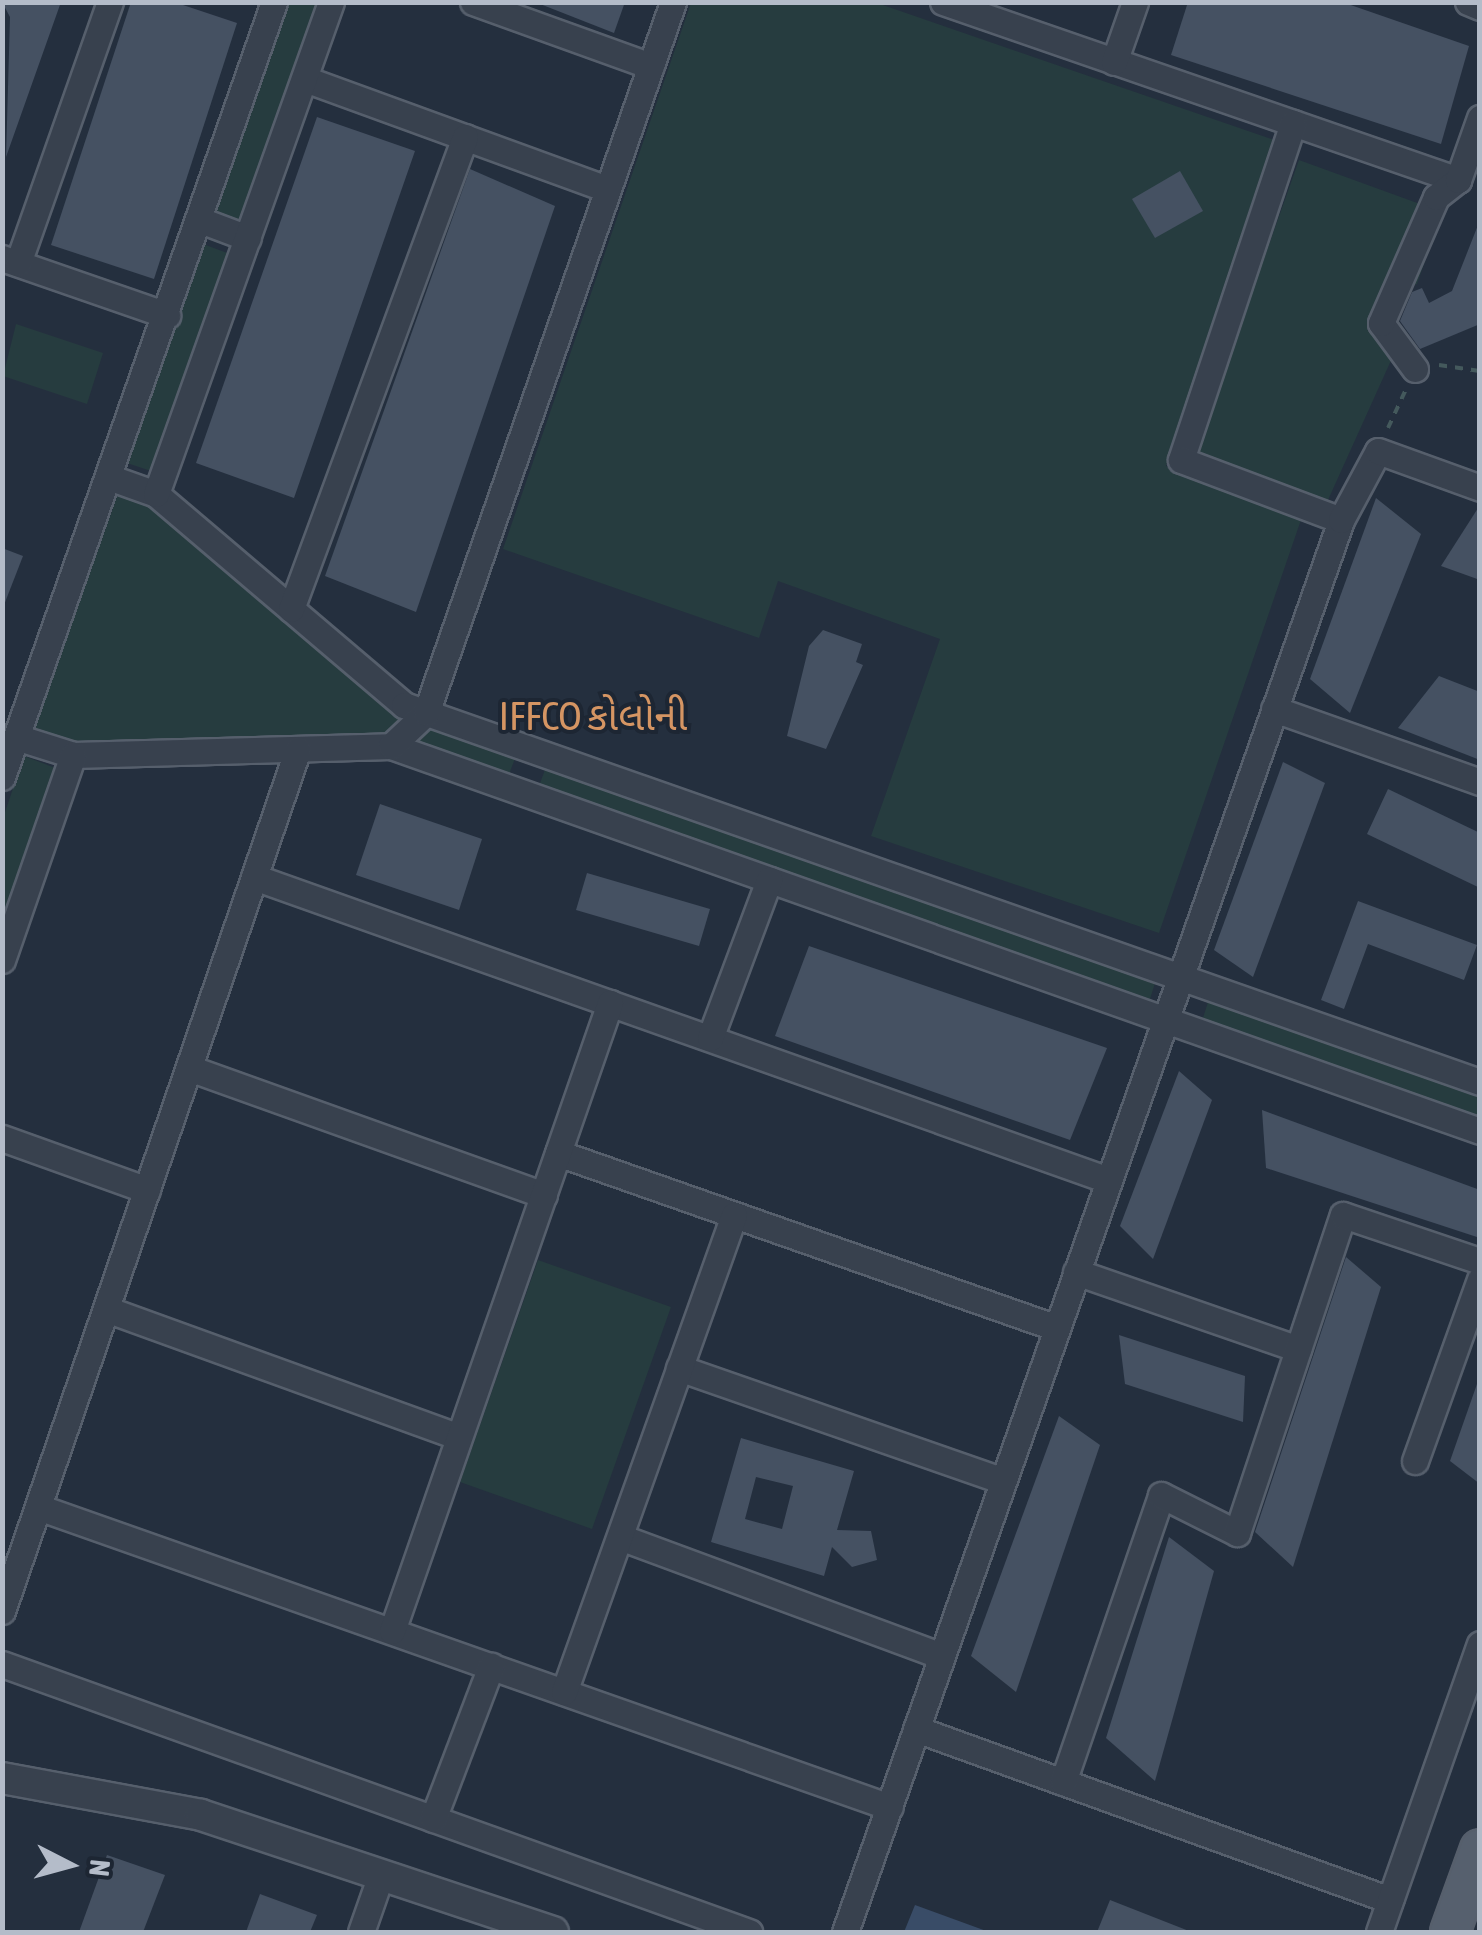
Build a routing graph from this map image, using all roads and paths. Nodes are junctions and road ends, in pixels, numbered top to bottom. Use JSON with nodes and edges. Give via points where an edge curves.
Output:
{"nodes":[{"id":1,"x":110,"y":2,"type":"edge"},
{"id":2,"x":331,"y":2,"type":"edge"},
{"id":3,"x":473,"y":2,"type":"edge"},
{"id":4,"x":672,"y":2,"type":"edge"},
{"id":5,"x":1135,"y":2,"type":"edge"},
{"id":6,"x":1468,"y":2,"type":"edge"},
{"id":7,"x":955,"y":4,"type":"edge"},
{"id":8,"x":267,"y":5,"type":"edge"},
{"id":9,"x":1480,"y":7,"type":"edge"},
{"id":10,"x":1114,"y":62,"type":"junction"},
{"id":11,"x":651,"y":66,"type":"junction"},
{"id":12,"x":304,"y":79,"type":"junction"},
{"id":13,"x":1480,"y":118,"type":"edge"},
{"id":14,"x":1293,"y":124,"type":"junction"},
{"id":15,"x":465,"y":137,"type":"junction"},
{"id":16,"x":1458,"y":180,"type":"junction"},
{"id":17,"x":608,"y":189,"type":"junction"},
{"id":18,"x":200,"y":220,"type":"junction"},
{"id":19,"x":248,"y":238,"type":"junction"},
{"id":20,"x":10,"y":261,"type":"edge"},
{"id":21,"x":167,"y":315,"type":"junction"},
{"id":22,"x":1415,"y":369,"type":"dead end"},
{"id":23,"x":111,"y":478,"type":"junction"},
{"id":24,"x":1480,"y":488,"type":"edge"},
{"id":25,"x":156,"y":494,"type":"junction"},
{"id":26,"x":1341,"y":520,"type":"junction"},
{"id":27,"x":291,"y":609,"type":"junction"},
{"id":28,"x":1274,"y":709,"type":"junction"},
{"id":29,"x":426,"y":713,"type":"junction"},
{"id":30,"x":16,"y":737,"type":"junction"},
{"id":31,"x":391,"y":746,"type":"junction"},
{"id":32,"x":298,"y":749,"type":"junction"},
{"id":33,"x":534,"y":750,"type":"junction"},
{"id":34,"x":74,"y":755,"type":"junction"},
{"id":35,"x":2,"y":777,"type":"edge"},
{"id":36,"x":1480,"y":782,"type":"edge"},
{"id":37,"x":520,"y":792,"type":"junction"},
{"id":38,"x":254,"y":877,"type":"junction"},
{"id":39,"x":768,"y":880,"type":"junction"},
{"id":40,"x":2,"y":960,"type":"edge"},
{"id":41,"x":1179,"y":977,"type":"junction"},
{"id":42,"x":610,"y":1003,"type":"junction"},
{"id":43,"x":1164,"y":1020,"type":"junction"},
{"id":44,"x":710,"y":1038,"type":"junction"},
{"id":45,"x":189,"y":1068,"type":"junction"},
{"id":46,"x":1480,"y":1082,"type":"edge"},
{"id":47,"x":1480,"y":1131,"type":"edge"},
{"id":48,"x":2,"y":1138,"type":"edge"},
{"id":49,"x":558,"y":1153,"type":"junction"},
{"id":50,"x":1108,"y":1180,"type":"junction"},
{"id":51,"x":147,"y":1190,"type":"junction"},
{"id":52,"x":544,"y":1196,"type":"junction"},
{"id":53,"x":734,"y":1215,"type":"junction"},
{"id":54,"x":1480,"y":1261,"type":"edge"},
{"id":55,"x":1076,"y":1272,"type":"junction"},
{"id":56,"x":1480,"y":1279,"type":"edge"},
{"id":57,"x":106,"y":1310,"type":"junction"},
{"id":58,"x":1056,"y":1328,"type":"junction"},
{"id":59,"x":1298,"y":1349,"type":"junction"},
{"id":60,"x":679,"y":1368,"type":"junction"},
{"id":61,"x":459,"y":1437,"type":"junction"},
{"id":62,"x":1416,"y":1460,"type":"dead end"},
{"id":63,"x":1003,"y":1480,"type":"junction"},
{"id":64,"x":38,"y":1507,"type":"junction"},
{"id":65,"x":620,"y":1536,"type":"junction"},
{"id":66,"x":2,"y":1611,"type":"edge"},
{"id":67,"x":392,"y":1631,"type":"junction"},
{"id":68,"x":1480,"y":1644,"type":"edge"},
{"id":69,"x":942,"y":1656,"type":"junction"},
{"id":70,"x":2,"y":1664,"type":"edge"},
{"id":71,"x":491,"y":1666,"type":"junction"},
{"id":72,"x":564,"y":1692,"type":"junction"},
{"id":73,"x":916,"y":1729,"type":"junction"},
{"id":74,"x":2,"y":1778,"type":"edge"},
{"id":75,"x":1063,"y":1782,"type":"junction"},
{"id":76,"x":890,"y":1807,"type":"junction"},
{"id":77,"x":434,"y":1819,"type":"junction"},
{"id":78,"x":1480,"y":1849,"type":"edge"},
{"id":79,"x":381,"y":1876,"type":"junction"},
{"id":80,"x":1390,"y":1900,"type":"junction"},
{"id":81,"x":361,"y":1932,"type":"edge"},
{"id":82,"x":553,"y":1932,"type":"edge"},
{"id":83,"x":749,"y":1932,"type":"edge"},
{"id":84,"x":846,"y":1932,"type":"edge"},
{"id":85,"x":1379,"y":1932,"type":"edge"},
{"id":86,"x":1450,"y":1932,"type":"edge"}],
"edges":[{"from":1,"to":20,"type":"street"},
{"from":2,"to":12,"type":"street"},
{"from":3,"to":11,"type":"street"},
{"from":4,"to":11,"type":"street"},
{"from":5,"to":10,"type":"street"},
{"from":6,"to":9,"type":"street"},
{"from":7,"to":10,"type":"street"},
{"from":8,"to":18,"type":"street"},
{"from":10,"to":14,"type":"street"},
{"from":11,"to":17,"type":"street"},
{"from":12,"to":15,"type":"street"},
{"from":12,"to":19,"type":"street"},
{"from":13,"to":16,"type":"street"},
{"from":14,"to":16,"type":"street"},
{"from":14,"to":26,"type":"street","via":[[1181,460]]},
{"from":15,"to":17,"type":"street"},
{"from":15,"to":27,"type":"street"},
{"from":16,"to":22,"type":"street","via":[[1436,196],[1380,323]]},
{"from":17,"to":29,"type":"street"},
{"from":18,"to":19,"type":"street"},
{"from":18,"to":21,"type":"street"},
{"from":19,"to":25,"type":"street"},
{"from":20,"to":21,"type":"street"},
{"from":21,"to":23,"type":"street"},
{"from":23,"to":25,"type":"street"},
{"from":23,"to":30,"type":"street"},
{"from":24,"to":26,"type":"street","via":[[1378,451]]},
{"from":25,"to":27,"type":"street"},
{"from":26,"to":28,"type":"street"},
{"from":27,"to":29,"type":"street","via":[[404,705]]},
{"from":28,"to":36,"type":"street"},
{"from":28,"to":41,"type":"street"},
{"from":29,"to":31,"type":"street"},
{"from":29,"to":33,"type":"street"},
{"from":30,"to":34,"type":"street"},
{"from":30,"to":35,"type":"street"},
{"from":31,"to":32,"type":"street"},
{"from":31,"to":37,"type":"street"},
{"from":32,"to":34,"type":"street"},
{"from":32,"to":38,"type":"street"},
{"from":33,"to":37,"type":"street"},
{"from":33,"to":41,"type":"street"},
{"from":34,"to":40,"type":"street"},
{"from":37,"to":39,"type":"street"},
{"from":38,"to":42,"type":"street"},
{"from":38,"to":45,"type":"street"},
{"from":39,"to":43,"type":"street"},
{"from":39,"to":44,"type":"street"},
{"from":41,"to":43,"type":"street"},
{"from":41,"to":46,"type":"street"},
{"from":42,"to":44,"type":"street"},
{"from":42,"to":49,"type":"street"},
{"from":43,"to":47,"type":"street"},
{"from":43,"to":50,"type":"street"},
{"from":44,"to":50,"type":"street"},
{"from":45,"to":51,"type":"street"},
{"from":45,"to":52,"type":"street"},
{"from":48,"to":51,"type":"street"},
{"from":49,"to":52,"type":"street"},
{"from":49,"to":53,"type":"street"},
{"from":50,"to":55,"type":"street"},
{"from":51,"to":57,"type":"street"},
{"from":52,"to":61,"type":"street"},
{"from":53,"to":58,"type":"street"},
{"from":53,"to":60,"type":"street"},
{"from":54,"to":59,"type":"street","via":[[1343,1215]]},
{"from":55,"to":58,"type":"street"},
{"from":55,"to":59,"type":"street"},
{"from":56,"to":62,"type":"street"},
{"from":57,"to":61,"type":"street"},
{"from":57,"to":64,"type":"street"},
{"from":58,"to":63,"type":"street"},
{"from":59,"to":75,"type":"street","via":[[1237,1533],[1161,1495]]},
{"from":60,"to":63,"type":"street"},
{"from":60,"to":65,"type":"street"},
{"from":61,"to":67,"type":"street"},
{"from":63,"to":69,"type":"street"},
{"from":64,"to":66,"type":"street"},
{"from":64,"to":67,"type":"street"},
{"from":65,"to":69,"type":"street"},
{"from":65,"to":72,"type":"street"},
{"from":67,"to":71,"type":"street"},
{"from":68,"to":80,"type":"street"},
{"from":69,"to":73,"type":"street"},
{"from":70,"to":77,"type":"street"},
{"from":71,"to":72,"type":"street"},
{"from":71,"to":77,"type":"street"},
{"from":72,"to":76,"type":"street"},
{"from":73,"to":75,"type":"street"},
{"from":73,"to":76,"type":"street"},
{"from":74,"to":79,"type":"street","via":[[201,1816]]},
{"from":75,"to":80,"type":"street"},
{"from":76,"to":84,"type":"street"},
{"from":77,"to":83,"type":"street"},
{"from":78,"to":86,"type":"main road"},
{"from":79,"to":81,"type":"street"},
{"from":79,"to":82,"type":"street"},
{"from":80,"to":85,"type":"street"}]}
